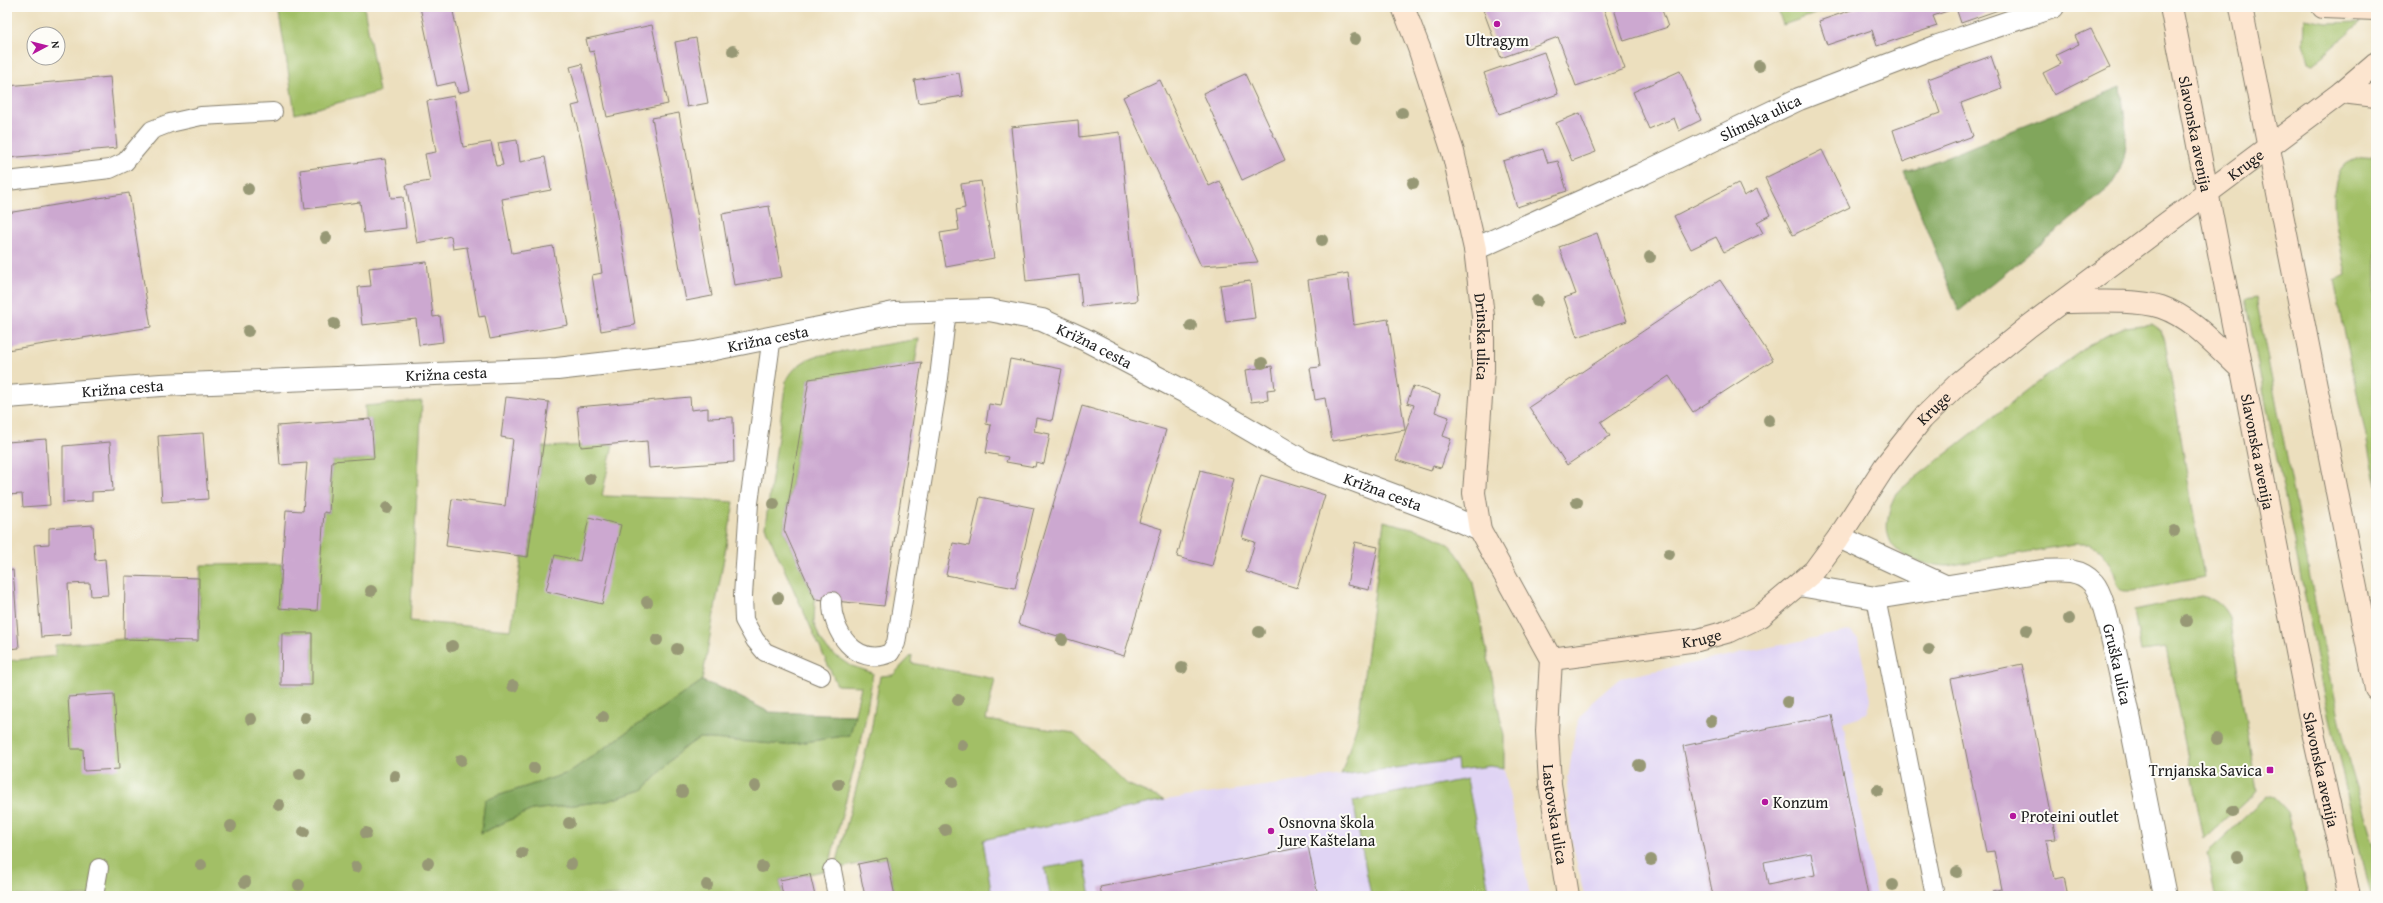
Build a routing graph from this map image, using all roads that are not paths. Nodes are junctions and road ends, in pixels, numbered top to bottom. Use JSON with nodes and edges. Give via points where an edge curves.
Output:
{"nodes":[{"id":1,"x":1403,"y":7,"type":"edge"},
{"id":2,"x":2053,"y":7,"type":"edge"},
{"id":3,"x":2170,"y":7,"type":"edge"},
{"id":4,"x":2240,"y":7,"type":"edge"},
{"id":5,"x":2323,"y":7,"type":"edge"},
{"id":6,"x":2376,"y":9,"type":"edge"},
{"id":7,"x":2376,"y":63,"type":"edge"},
{"id":8,"x":2342,"y":92,"type":"junction"},
{"id":9,"x":2376,"y":96,"type":"edge"},
{"id":10,"x":273,"y":112,"type":"dead end"},
{"id":11,"x":2268,"y":145,"type":"junction"},
{"id":12,"x":7,"y":181,"type":"edge"},
{"id":13,"x":2208,"y":192,"type":"junction"},
{"id":14,"x":1476,"y":249,"type":"junction"},
{"id":15,"x":2062,"y":302,"type":"junction"},
{"id":16,"x":947,"y":310,"type":"junction"},
{"id":17,"x":772,"y":336,"type":"junction"},
{"id":18,"x":2241,"y":369,"type":"junction"},
{"id":19,"x":7,"y":397,"type":"edge"},
{"id":20,"x":1480,"y":530,"type":"junction"},
{"id":21,"x":1839,"y":537,"type":"junction"},
{"id":22,"x":1799,"y":585,"type":"junction"},
{"id":23,"x":1947,"y":587,"type":"junction"},
{"id":24,"x":1876,"y":598,"type":"junction"},
{"id":25,"x":832,"y":601,"type":"dead end"},
{"id":26,"x":1551,"y":659,"type":"junction"},
{"id":27,"x":822,"y":676,"type":"dead end"},
{"id":28,"x":2376,"y":689,"type":"edge"},
{"id":29,"x":99,"y":868,"type":"dead end"},
{"id":30,"x":832,"y":870,"type":"dead end"},
{"id":31,"x":94,"y":896,"type":"edge"},
{"id":32,"x":837,"y":896,"type":"edge"},
{"id":33,"x":1568,"y":896,"type":"edge"},
{"id":34,"x":1935,"y":896,"type":"edge"},
{"id":35,"x":2164,"y":896,"type":"edge"},
{"id":36,"x":2349,"y":896,"type":"edge"}],
"edges":[{"from":1,"to":14,"type":"street","name":"Drinska ulica","via":[[1453,152]]},
{"from":2,"to":14,"type":"street","name":"Slimska ulica","via":[[1938,46],[1798,99],[1640,175]]},
{"from":3,"to":13,"type":"street","name":"Slavonska avenija"},
{"from":4,"to":11,"type":"street"},
{"from":5,"to":6,"type":"street"},
{"from":7,"to":8,"type":"street","name":"Kruge"},
{"from":8,"to":9,"type":"street"},
{"from":8,"to":11,"type":"street","name":"Kruge"},
{"from":10,"to":12,"type":"lane","via":[[201,116],[170,122],[152,130],[125,162],[110,169]]},
{"from":11,"to":13,"type":"street","name":"Kruge"},
{"from":11,"to":28,"type":"street"},
{"from":13,"to":15,"type":"street","name":"Kruge"},
{"from":13,"to":18,"type":"street","name":"Slavonska avenija"},
{"from":14,"to":20,"type":"street","name":"Drinska ulica","via":[[1483,316],[1483,370],[1474,493]]},
{"from":15,"to":18,"type":"street","via":[[2161,307],[2192,323]]},
{"from":15,"to":21,"type":"street","name":"Kruge","via":[[1960,382],[1922,419],[1885,466]]},
{"from":16,"to":17,"type":"street","name":"Križna cesta","via":[[894,313]]},
{"from":16,"to":20,"type":"street","name":"Križna cesta","via":[[989,310],[1042,320],[1187,393],[1305,462]]},
{"from":16,"to":25,"type":"lane","via":[[939,378],[896,644],[890,654],[873,656],[860,653],[847,644],[835,625]]},
{"from":17,"to":19,"type":"street","name":"Križna cesta","via":[[695,353],[557,369],[161,385]]},
{"from":17,"to":27,"type":"lane","via":[[749,503],[743,596],[744,620],[765,652]]},
{"from":18,"to":36,"type":"street","name":"Slavonska avenija","via":[[2308,710]]},
{"from":20,"to":26,"type":"street","name":"Drinska ulica"},
{"from":21,"to":22,"type":"street","name":"Kruge","via":[[1814,571]]},
{"from":21,"to":23,"type":"street"},
{"from":22,"to":24,"type":"street","name":"Gruška ulica"},
{"from":22,"to":26,"type":"street","name":"Kruge","via":[[1761,616],[1730,631],[1698,640]]},
{"from":23,"to":24,"type":"street","name":"Gruška ulica"},
{"from":23,"to":35,"type":"street","name":"Gruška ulica","via":[[2062,570],[2078,572],[2094,584],[2106,612]]},
{"from":24,"to":34,"type":"lane"},
{"from":26,"to":33,"type":"street","name":"Lastovska ulica","via":[[1547,731],[1550,784]]},
{"from":29,"to":31,"type":"lane"},
{"from":30,"to":32,"type":"lane"}]}
